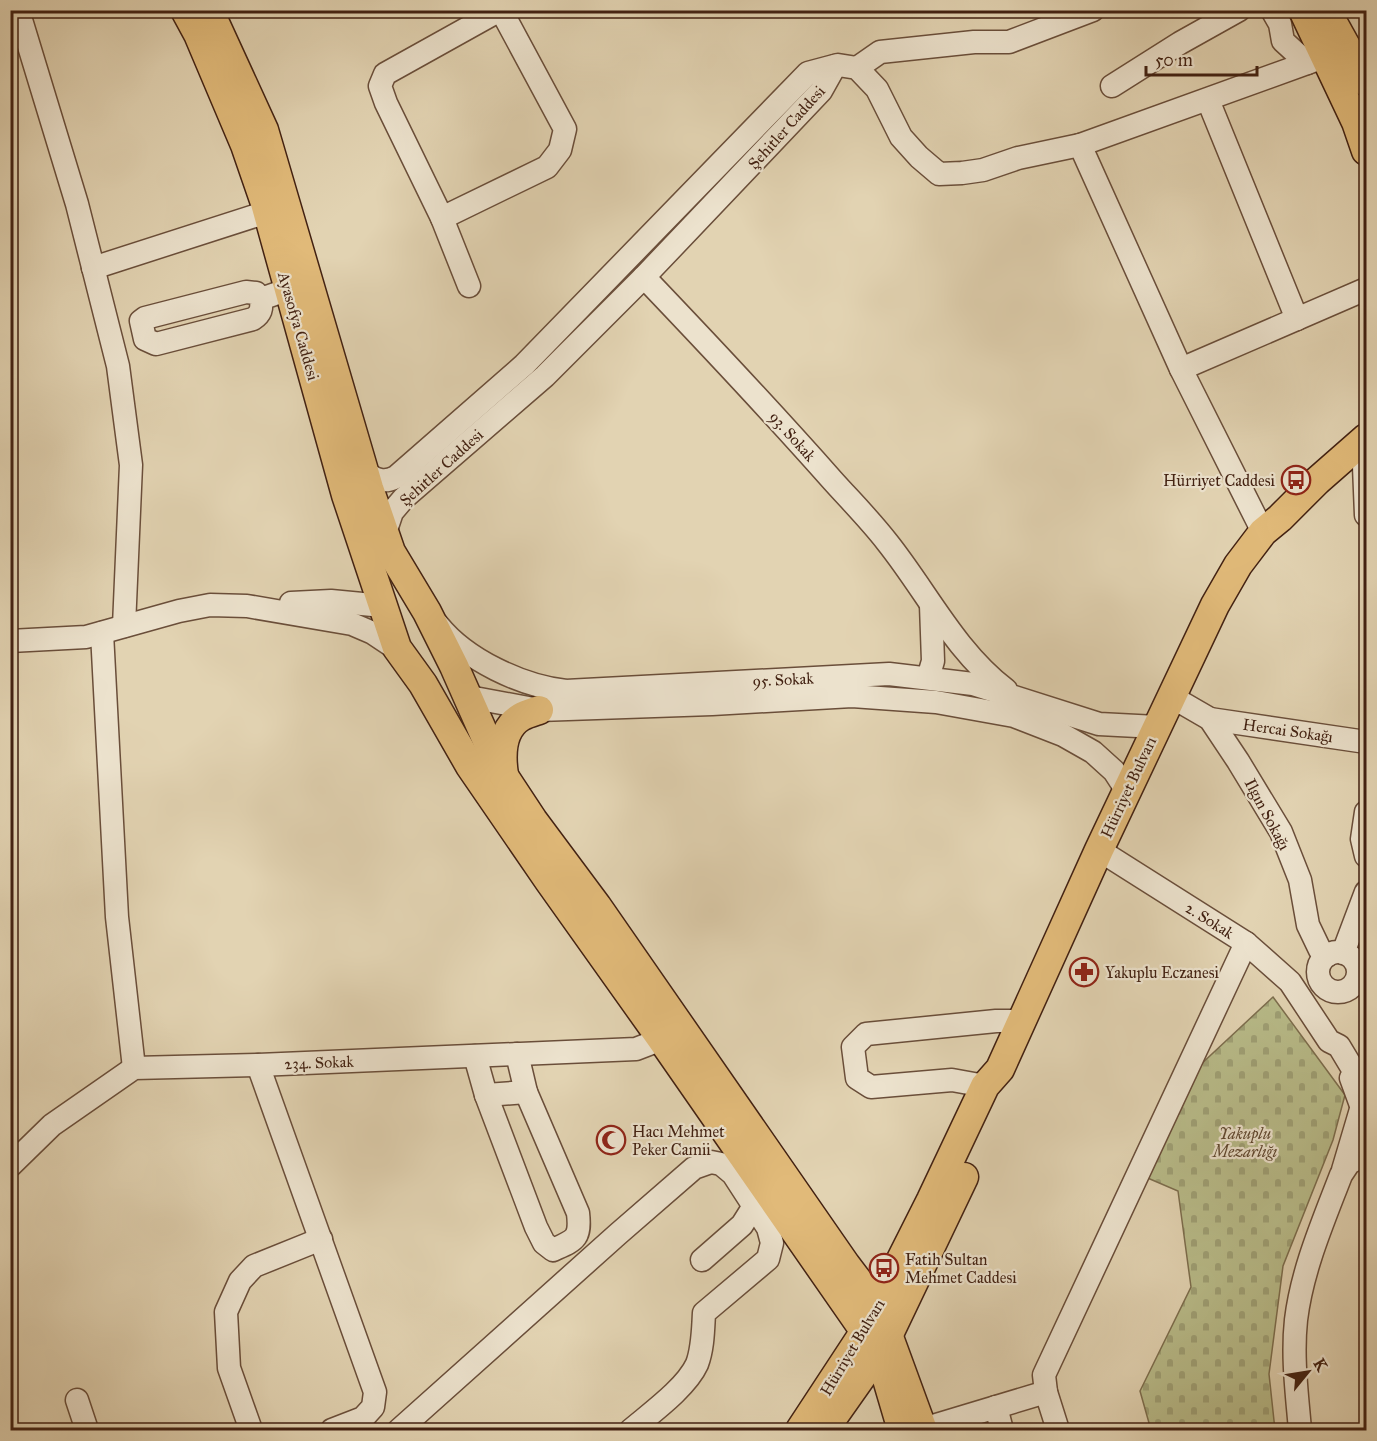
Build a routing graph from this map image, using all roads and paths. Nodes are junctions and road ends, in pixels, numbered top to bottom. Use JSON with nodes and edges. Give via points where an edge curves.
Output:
{"nodes":[{"id":1,"x":18,"y":10,"type":"edge"},
{"id":2,"x":185,"y":10,"type":"edge"},
{"id":3,"x":209,"y":10,"type":"edge"},
{"id":4,"x":500,"y":10,"type":"edge"},
{"id":5,"x":1094,"y":10,"type":"edge"},
{"id":6,"x":1239,"y":10,"type":"edge"},
{"id":7,"x":1272,"y":10,"type":"edge"},
{"id":8,"x":1303,"y":10,"type":"edge"},
{"id":9,"x":1326,"y":10,"type":"edge"},
{"id":10,"x":1316,"y":60,"type":"junction"},
{"id":11,"x":846,"y":67,"type":"junction"},
{"id":12,"x":1366,"y":82,"type":"edge"},
{"id":13,"x":1112,"y":86,"type":"dead end"},
{"id":14,"x":1208,"y":100,"type":"junction"},
{"id":15,"x":1080,"y":145,"type":"junction"},
{"id":16,"x":1366,"y":151,"type":"edge"},
{"id":17,"x":728,"y":156,"type":"junction"},
{"id":18,"x":745,"y":172,"type":"junction"},
{"id":19,"x":267,"y":212,"type":"junction"},
{"id":20,"x":668,"y":217,"type":"junction"},
{"id":21,"x":442,"y":218,"type":"junction"},
{"id":22,"x":685,"y":232,"type":"junction"},
{"id":23,"x":93,"y":268,"type":"junction"},
{"id":24,"x":644,"y":277,"type":"junction"},
{"id":25,"x":469,"y":286,"type":"dead end"},
{"id":26,"x":289,"y":289,"type":"junction"},
{"id":27,"x":1366,"y":289,"type":"edge"},
{"id":28,"x":261,"y":299,"type":"dead end"},
{"id":29,"x":1297,"y":319,"type":"junction"},
{"id":30,"x":1181,"y":369,"type":"junction"},
{"id":31,"x":471,"y":426,"type":"junction"},
{"id":32,"x":1366,"y":455,"type":"edge"},
{"id":33,"x":364,"y":472,"type":"junction"},
{"id":34,"x":1366,"y":515,"type":"edge"},
{"id":35,"x":1271,"y":525,"type":"junction"},
{"id":36,"x":385,"y":533,"type":"junction"},
{"id":37,"x":931,"y":604,"type":"junction"},
{"id":38,"x":383,"y":606,"type":"junction"},
{"id":39,"x":257,"y":607,"type":"junction"},
{"id":40,"x":433,"y":623,"type":"junction"},
{"id":41,"x":124,"y":626,"type":"junction"},
{"id":42,"x":102,"y":633,"type":"junction"},
{"id":43,"x":10,"y":641,"type":"edge"},
{"id":44,"x":406,"y":660,"type":"junction"},
{"id":45,"x":928,"y":678,"type":"junction"},
{"id":46,"x":964,"y":683,"type":"junction"},
{"id":47,"x":829,"y":687,"type":"junction"},
{"id":48,"x":469,"y":697,"type":"junction"},
{"id":49,"x":1172,"y":697,"type":"junction"},
{"id":50,"x":1017,"y":698,"type":"junction"},
{"id":51,"x":539,"y":710,"type":"junction"},
{"id":52,"x":983,"y":710,"type":"junction"},
{"id":53,"x":1210,"y":719,"type":"junction"},
{"id":54,"x":1157,"y":727,"type":"junction"},
{"id":55,"x":1366,"y":742,"type":"edge"},
{"id":56,"x":504,"y":777,"type":"junction"},
{"id":57,"x":1127,"y":791,"type":"junction"},
{"id":58,"x":1366,"y":812,"type":"edge"},
{"id":59,"x":1099,"y":850,"type":"junction"},
{"id":60,"x":1366,"y":856,"type":"edge"},
{"id":61,"x":1366,"y":892,"type":"edge"},
{"id":62,"x":1246,"y":943,"type":"junction"},
{"id":63,"x":1329,"y":960,"type":"junction"},
{"id":64,"x":1362,"y":969,"type":"edge"},
{"id":65,"x":1290,"y":982,"type":"junction"},
{"id":66,"x":1021,"y":1021,"type":"junction"},
{"id":67,"x":669,"y":1030,"type":"junction"},
{"id":68,"x":517,"y":1054,"type":"junction"},
{"id":69,"x":475,"y":1056,"type":"junction"},
{"id":70,"x":258,"y":1065,"type":"junction"},
{"id":71,"x":134,"y":1068,"type":"junction"},
{"id":72,"x":992,"y":1078,"type":"junction"},
{"id":73,"x":526,"y":1092,"type":"junction"},
{"id":74,"x":486,"y":1095,"type":"junction"},
{"id":75,"x":1365,"y":1105,"type":"edge"},
{"id":76,"x":1366,"y":1154,"type":"edge"},
{"id":77,"x":10,"y":1166,"type":"edge"},
{"id":78,"x":1366,"y":1166,"type":"edge"},
{"id":79,"x":1341,"y":1175,"type":"junction"},
{"id":80,"x":754,"y":1206,"type":"junction"},
{"id":81,"x":321,"y":1239,"type":"junction"},
{"id":82,"x":702,"y":1260,"type":"dead end"},
{"id":83,"x":878,"y":1331,"type":"junction"},
{"id":84,"x":1046,"y":1392,"type":"junction"},
{"id":85,"x":77,"y":1400,"type":"dead end"},
{"id":86,"x":996,"y":1407,"type":"junction"},
{"id":87,"x":916,"y":1430,"type":"edge"},
{"id":88,"x":87,"y":1431,"type":"edge"},
{"id":89,"x":251,"y":1431,"type":"edge"},
{"id":90,"x":332,"y":1431,"type":"edge"},
{"id":91,"x":399,"y":1431,"type":"edge"},
{"id":92,"x":631,"y":1431,"type":"edge"},
{"id":93,"x":800,"y":1431,"type":"edge"},
{"id":94,"x":824,"y":1431,"type":"edge"},
{"id":95,"x":1002,"y":1431,"type":"edge"},
{"id":96,"x":1058,"y":1431,"type":"edge"},
{"id":97,"x":1300,"y":1431,"type":"edge"},
{"id":98,"x":1309,"y":1431,"type":"edge"}],
"edges":[{"from":1,"to":23,"type":"street"},
{"from":2,"to":19,"type":"main road","name":"Ayasofya Caddesi","via":[[245,145]]},
{"from":3,"to":33,"type":"main road","via":[[264,130]]},
{"from":4,"to":21,"type":"street","via":[[385,74],[380,86]]},
{"from":4,"to":21,"type":"street","via":[[565,129],[560,150],[547,167]]},
{"from":5,"to":11,"type":"street","via":[[1010,42],[880,52]]},
{"from":6,"to":13,"type":"street"},
{"from":7,"to":10,"type":"street","via":[[1283,41]]},
{"from":8,"to":10,"type":"main road"},
{"from":9,"to":12,"type":"main road"},
{"from":10,"to":14,"type":"street"},
{"from":10,"to":16,"type":"main road","via":[[1356,122]]},
{"from":11,"to":15,"type":"street","via":[[878,89],[901,136],[939,174],[983,170]]},
{"from":11,"to":17,"type":"street","name":"Şehitler Caddesi","via":[[808,74]]},
{"from":11,"to":18,"type":"street","name":"Şehitler Caddesi"},
{"from":14,"to":15,"type":"street"},
{"from":14,"to":29,"type":"street"},
{"from":15,"to":30,"type":"street"},
{"from":17,"to":18,"type":"street"},
{"from":17,"to":20,"type":"street","name":"Şehitler Caddesi"},
{"from":18,"to":22,"type":"street","name":"Şehitler Caddesi"},
{"from":19,"to":23,"type":"street"},
{"from":19,"to":26,"type":"main road","name":"Ayasofya Caddesi"},
{"from":20,"to":22,"type":"street"},
{"from":20,"to":31,"type":"street","name":"Şehitler Caddesi","via":[[524,365]]},
{"from":21,"to":25,"type":"street"},
{"from":22,"to":24,"type":"street","name":"Şehitler Caddesi"},
{"from":23,"to":41,"type":"street","via":[[118,366],[131,465]]},
{"from":24,"to":31,"type":"street","name":"Şehitler Caddesi","via":[[545,376]]},
{"from":24,"to":37,"type":"street","name":"93. Sokak","via":[[753,390],[869,520]]},
{"from":26,"to":28,"type":"street"},
{"from":26,"to":38,"type":"main road","name":"Ayasofya Caddesi","via":[[346,495]]},
{"from":27,"to":29,"type":"street"},
{"from":29,"to":30,"type":"street"},
{"from":30,"to":35,"type":"street"},
{"from":31,"to":33,"type":"street","name":"Şehitler Caddesi","via":[[389,481]]},
{"from":31,"to":36,"type":"street","name":"Şehitler Caddesi","via":[[392,512]]},
{"from":32,"to":34,"type":"street"},
{"from":32,"to":35,"type":"main road","name":"Hürriyet Bulvarı","via":[[1317,497]]},
{"from":33,"to":36,"type":"main road"},
{"from":35,"to":49,"type":"main road","name":"Hürriyet Bulvarı","via":[[1238,565]]},
{"from":36,"to":40,"type":"main road","via":[[391,552]]},
{"from":37,"to":45,"type":"street","via":[[933,661]]},
{"from":37,"to":46,"type":"street"},
{"from":37,"to":50,"type":"street","via":[[970,658]]},
{"from":38,"to":39,"type":"street","via":[[331,601]]},
{"from":38,"to":40,"type":"main road","via":[[409,600]]},
{"from":38,"to":44,"type":"main road","name":"Ayasofya Caddesi"},
{"from":39,"to":41,"type":"street","via":[[210,606]]},
{"from":39,"to":44,"type":"street","via":[[352,624],[373,633]]},
{"from":40,"to":44,"type":"main road","via":[[443,650],[440,664],[431,669],[420,668]]},
{"from":40,"to":47,"type":"street","name":"95. Sokak","via":[[479,661],[549,689]]},
{"from":40,"to":48,"type":"main road"},
{"from":41,"to":42,"type":"street"},
{"from":42,"to":43,"type":"street"},
{"from":42,"to":71,"type":"street","via":[[117,917]]},
{"from":44,"to":48,"type":"main road","via":[[431,685]]},
{"from":44,"to":67,"type":"main road","name":"Ayasofya Caddesi","via":[[470,766],[549,881]]},
{"from":45,"to":46,"type":"street","name":"95. Sokak"},
{"from":45,"to":47,"type":"street","name":"95. Sokak","via":[[889,674]]},
{"from":46,"to":50,"type":"street","name":"95. Sokak"},
{"from":46,"to":52,"type":"street"},
{"from":47,"to":51,"type":"street","name":"95. Sokak","via":[[712,704]]},
{"from":47,"to":52,"type":"street","name":"95. Sokak","via":[[852,696],[912,699]]},
{"from":48,"to":51,"type":"street","name":"95. Sokak"},
{"from":48,"to":56,"type":"main road"},
{"from":49,"to":53,"type":"street","name":"Ilgın Sokağı"},
{"from":49,"to":54,"type":"main road","name":"Hürriyet Bulvarı"},
{"from":50,"to":54,"type":"street","name":"95. Sokak","via":[[1099,724]]},
{"from":51,"to":56,"type":"main road","via":[[520,717],[505,737]]},
{"from":52,"to":57,"type":"street","name":"95. Sokak","via":[[1014,716],[1063,735],[1093,752],[1114,771]]},
{"from":53,"to":55,"type":"street","name":"Hercai Sokağı"},
{"from":53,"to":63,"type":"street","name":"Ilgın Sokağı","via":[[1281,832],[1300,880],[1308,925]]},
{"from":54,"to":57,"type":"main road","name":"Hürriyet Bulvarı"},
{"from":56,"to":67,"type":"main road","via":[[597,906]]},
{"from":57,"to":59,"type":"main road","name":"Hürriyet Bulvarı"},
{"from":58,"to":60,"type":"street","via":[[1362,839]]},
{"from":59,"to":62,"type":"street","name":"2. Sokak"},
{"from":59,"to":66,"type":"main road","name":"Hürriyet Bulvarı"},
{"from":61,"to":63,"type":"street"},
{"from":62,"to":65,"type":"street","name":"2. Sokak"},
{"from":62,"to":84,"type":"street","via":[[1044,1375]]},
{"from":63,"to":64,"type":"street","via":[[1353,959]]},
{"from":63,"to":64,"type":"street","via":[[1319,979],[1326,989],[1338,992],[1350,988]]},
{"from":63,"to":65,"type":"street"},
{"from":65,"to":75,"type":"street","name":"2. Sokak","via":[[1329,1041],[1339,1046]]},
{"from":66,"to":72,"type":"main road","name":"Hürriyet Bulvarı"},
{"from":66,"to":72,"type":"street","via":[[866,1034],[853,1047],[857,1078],[871,1087]]},
{"from":67,"to":68,"type":"street","name":"234. Sokak","via":[[636,1049]]},
{"from":67,"to":83,"type":"main road","via":[[846,1264]]},
{"from":68,"to":69,"type":"street","name":"234. Sokak"},
{"from":68,"to":73,"type":"street"},
{"from":69,"to":70,"type":"street","name":"234. Sokak"},
{"from":69,"to":74,"type":"street"},
{"from":70,"to":71,"type":"street","name":"234. Sokak"},
{"from":70,"to":81,"type":"street"},
{"from":71,"to":77,"type":"street","via":[[52,1125]]},
{"from":72,"to":83,"type":"main road","name":"Hürriyet Bulvarı","via":[[1003,1093]]},
{"from":73,"to":74,"type":"street"},
{"from":73,"to":74,"type":"street","via":[[578,1213],[580,1229],[573,1241],[553,1250],[544,1243],[536,1227]]},
{"from":75,"to":79,"type":"street"},
{"from":76,"to":79,"type":"street","via":[[1349,1163]]},
{"from":78,"to":98,"type":"street","via":[[1337,1215],[1308,1306],[1304,1363]]},
{"from":79,"to":97,"type":"street","via":[[1300,1293],[1294,1354]]},
{"from":80,"to":82,"type":"street","via":[[742,1225]]},
{"from":80,"to":91,"type":"street","via":[[733,1174],[721,1164],[711,1162],[694,1168]]},
{"from":80,"to":92,"type":"street","via":[[772,1243],[768,1259],[704,1313],[703,1341],[696,1364],[683,1384]]},
{"from":81,"to":89,"type":"street","via":[[254,1266],[240,1281],[226,1312],[229,1368]]},
{"from":81,"to":90,"type":"street","via":[[375,1392],[373,1407],[363,1418]]},
{"from":83,"to":87,"type":"main road"},
{"from":83,"to":93,"type":"main road","name":"Hürriyet Bulvarı"},
{"from":83,"to":94,"type":"main road","name":"Hürriyet Bulvarı"},
{"from":84,"to":86,"type":"street"},
{"from":84,"to":96,"type":"street"},
{"from":85,"to":88,"type":"street"},
{"from":86,"to":87,"type":"street"},
{"from":86,"to":95,"type":"street"}]}
